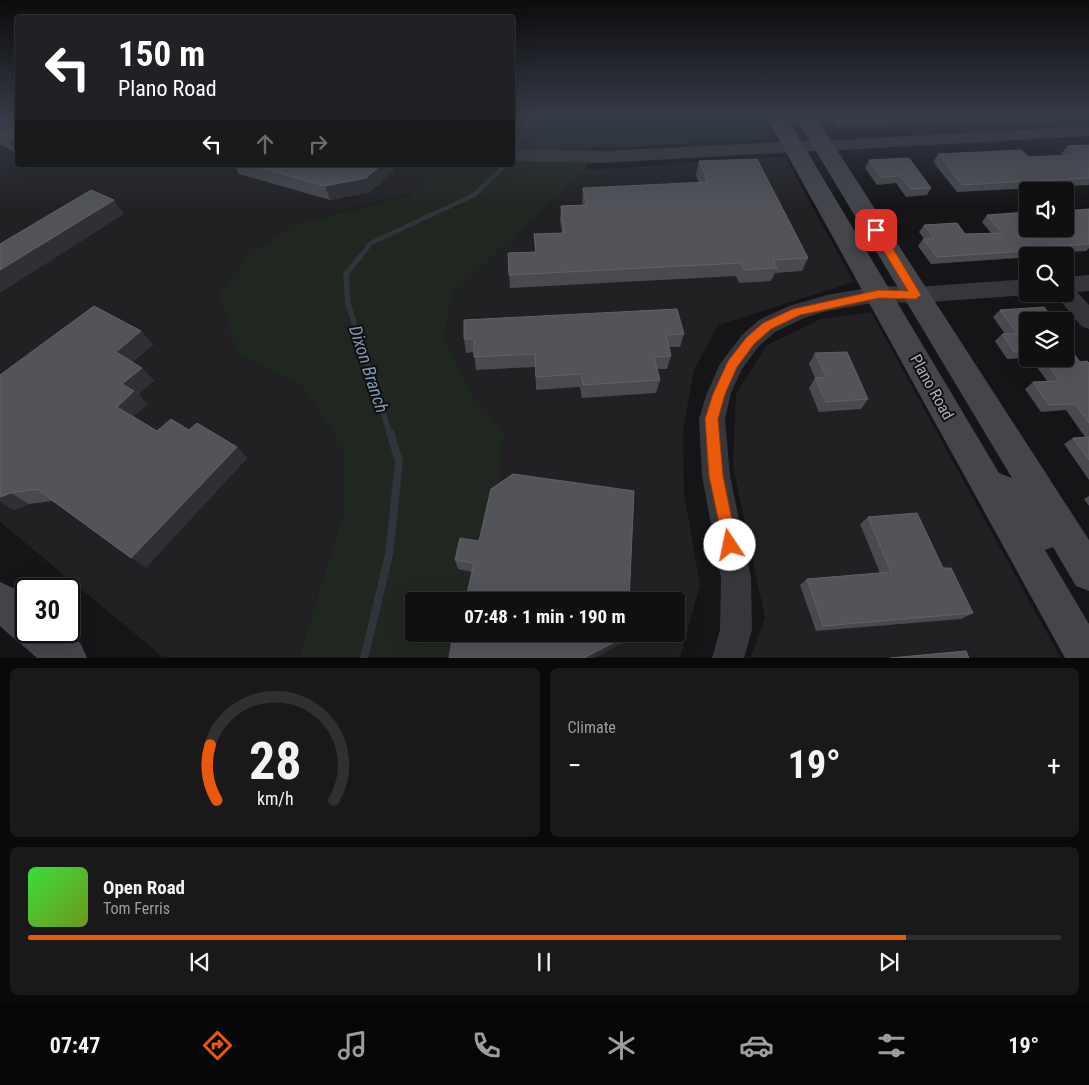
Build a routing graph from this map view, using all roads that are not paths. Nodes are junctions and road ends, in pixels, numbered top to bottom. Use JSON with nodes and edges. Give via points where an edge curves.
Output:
{"nodes":[{"id":1,"x":824,"y":146,"type":"edge"},
{"id":2,"x":813,"y":147,"type":"edge"},
{"id":3,"x":794,"y":148,"type":"junction"},
{"id":4,"x":515,"y":155,"type":"edge"},
{"id":5,"x":1089,"y":283,"type":"edge"},
{"id":6,"x":1074,"y":284,"type":"edge"},
{"id":7,"x":1019,"y":288,"type":"edge"},
{"id":8,"x":879,"y":294,"type":"junction"},
{"id":9,"x":916,"y":295,"type":"junction"},
{"id":10,"x":1074,"y":302,"type":"edge"},
{"id":11,"x":1089,"y":320,"type":"edge"},
{"id":12,"x":988,"y":486,"type":"junction"},
{"id":13,"x":1088,"y":571,"type":"edge"},
{"id":14,"x":0,"y":601,"type":"edge"},
{"id":15,"x":15,"y":614,"type":"edge"},
{"id":16,"x":50,"y":643,"type":"edge"},
{"id":17,"x":67,"y":658,"type":"edge"},
{"id":18,"x":728,"y":658,"type":"edge"},
{"id":19,"x":1087,"y":658,"type":"edge"}],
"edges":[{"from":1,"to":9,"type":"main road","name":"Plano Road"},
{"from":2,"to":3,"type":"street"},
{"from":3,"to":4,"type":"street","via":[[552,157]]},
{"from":3,"to":8,"type":"main road","name":"Plano Road"},
{"from":5,"to":6,"type":"street"},
{"from":7,"to":9,"type":"street"},
{"from":8,"to":9,"type":"street"},
{"from":8,"to":12,"type":"main road","name":"Plano Road"},
{"from":8,"to":18,"type":"street","via":[[797,312],[767,326],[732,364],[719,394],[712,419],[716,476],[736,578],[736,630]]},
{"from":9,"to":13,"type":"main road","name":"Plano Road"},
{"from":10,"to":11,"type":"street"},
{"from":12,"to":13,"type":"main road","via":[[1009,491],[1026,506],[1060,556]]},
{"from":12,"to":19,"type":"main road","name":"Plano Road"},
{"from":14,"to":15,"type":"main road"},
{"from":16,"to":17,"type":"main road"}]}
